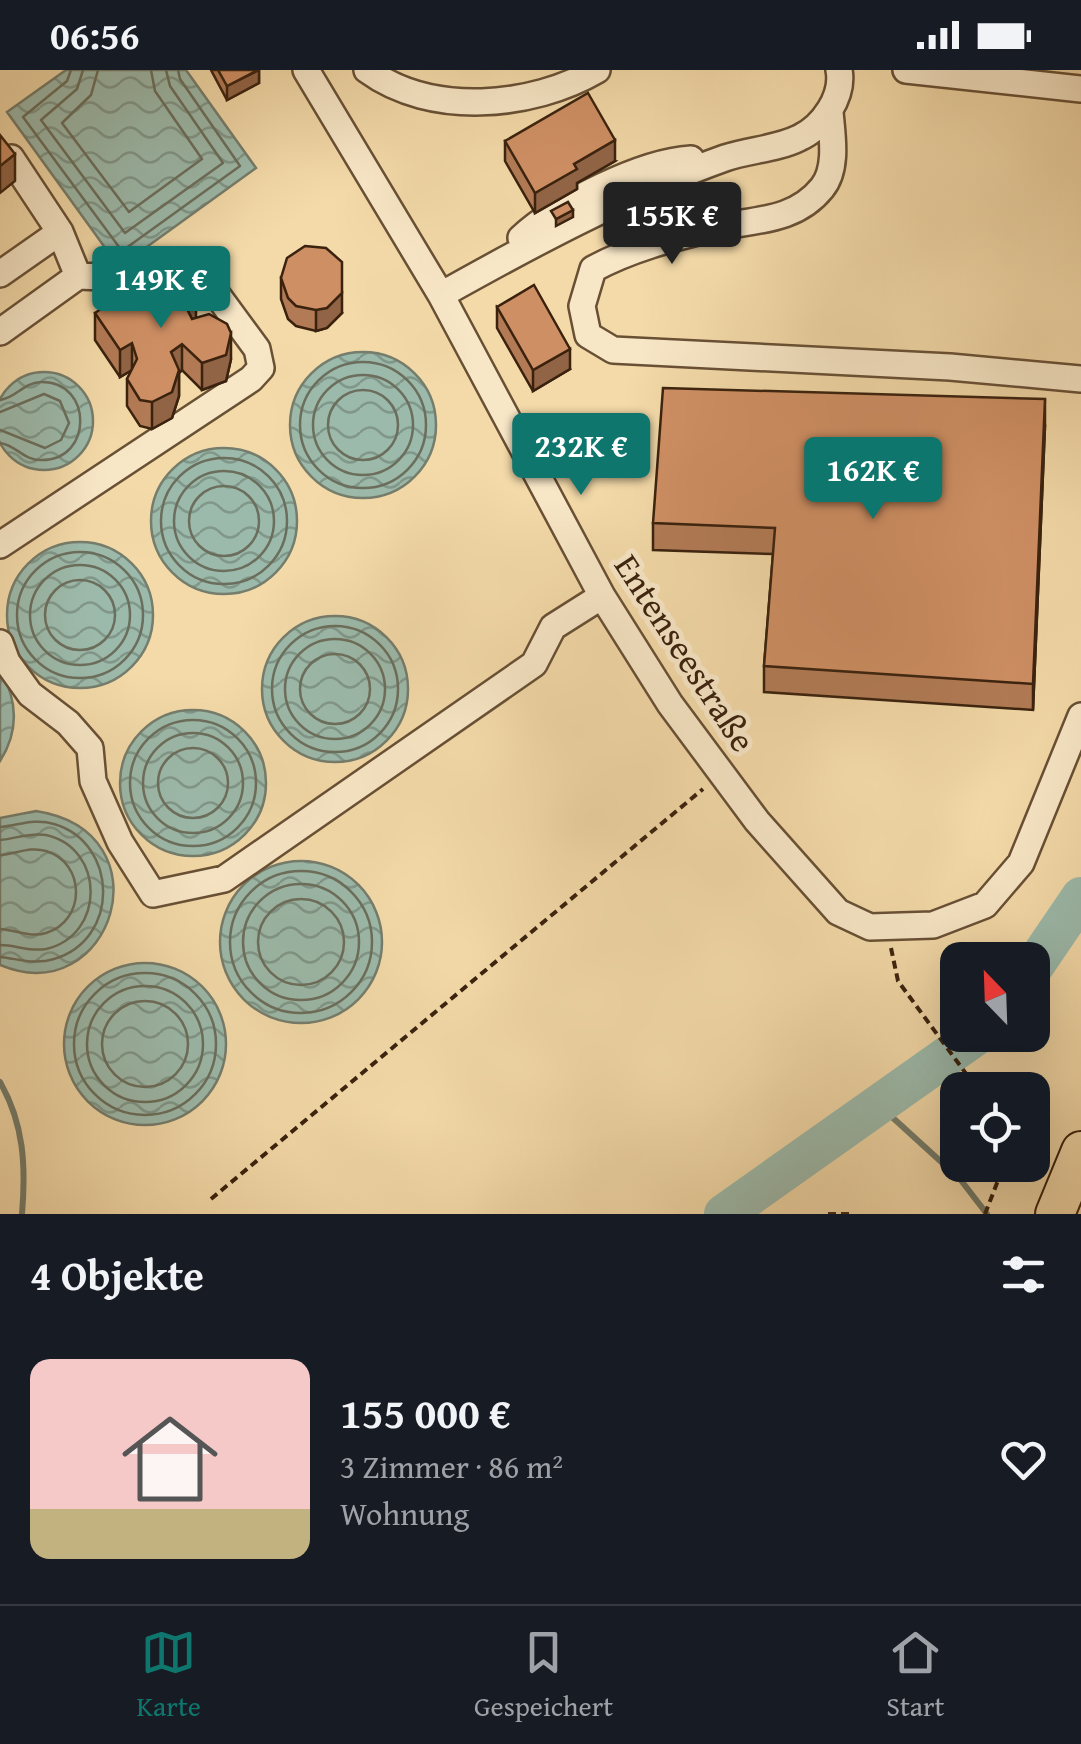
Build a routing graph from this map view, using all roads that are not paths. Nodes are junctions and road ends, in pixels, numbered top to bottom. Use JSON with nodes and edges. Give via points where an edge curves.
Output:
{"nodes":[{"id":1,"x":306,"y":70,"type":"edge"},
{"id":2,"x":368,"y":70,"type":"edge"},
{"id":3,"x":597,"y":70,"type":"edge"},
{"id":4,"x":840,"y":70,"type":"edge"},
{"id":5,"x":906,"y":70,"type":"edge"},
{"id":6,"x":1077,"y":87,"type":"edge"},
{"id":7,"x":830,"y":112,"type":"junction"},
{"id":8,"x":11,"y":158,"type":"edge"},
{"id":9,"x":60,"y":232,"type":"junction"},
{"id":10,"x":0,"y":274,"type":"edge"},
{"id":11,"x":78,"y":276,"type":"junction"},
{"id":12,"x":448,"y":291,"type":"junction"},
{"id":13,"x":0,"y":332,"type":"edge"},
{"id":14,"x":1081,"y":380,"type":"edge"},
{"id":15,"x":0,"y":545,"type":"edge"},
{"id":16,"x":602,"y":596,"type":"junction"},
{"id":17,"x":0,"y":643,"type":"edge"},
{"id":18,"x":1081,"y":716,"type":"edge"},
{"id":19,"x":1081,"y":1151,"type":"edge"},
{"id":20,"x":1055,"y":1214,"type":"edge"}],
"edges":[{"from":1,"to":12,"type":"street","name":"Entenseestraße"},
{"from":2,"to":3,"type":"street","via":[[414,94],[474,102],[569,86]]},
{"from":4,"to":7,"type":"street"},
{"from":5,"to":6,"type":"street"},
{"from":7,"to":12,"type":"street","via":[[800,138],[726,158],[683,160],[615,181],[536,225],[492,266]]},
{"from":7,"to":14,"type":"street","via":[[833,153],[824,187],[774,221],[627,251],[593,269],[582,306],[588,335],[613,350]]},
{"from":8,"to":9,"type":"street"},
{"from":9,"to":10,"type":"street"},
{"from":9,"to":11,"type":"street"},
{"from":11,"to":13,"type":"street"},
{"from":11,"to":15,"type":"street","via":[[207,281],[257,349],[261,368]]},
{"from":12,"to":16,"type":"street","name":"Entenseestraße"},
{"from":16,"to":17,"type":"street","via":[[553,627],[534,664],[224,878],[153,894],[94,782],[90,748],[30,694]]},
{"from":16,"to":18,"type":"street","name":"Entenseestraße","via":[[670,704],[758,821],[838,912],[881,934],[933,925],[984,905],[1020,863]]},
{"from":19,"to":20,"type":"highway"}]}
